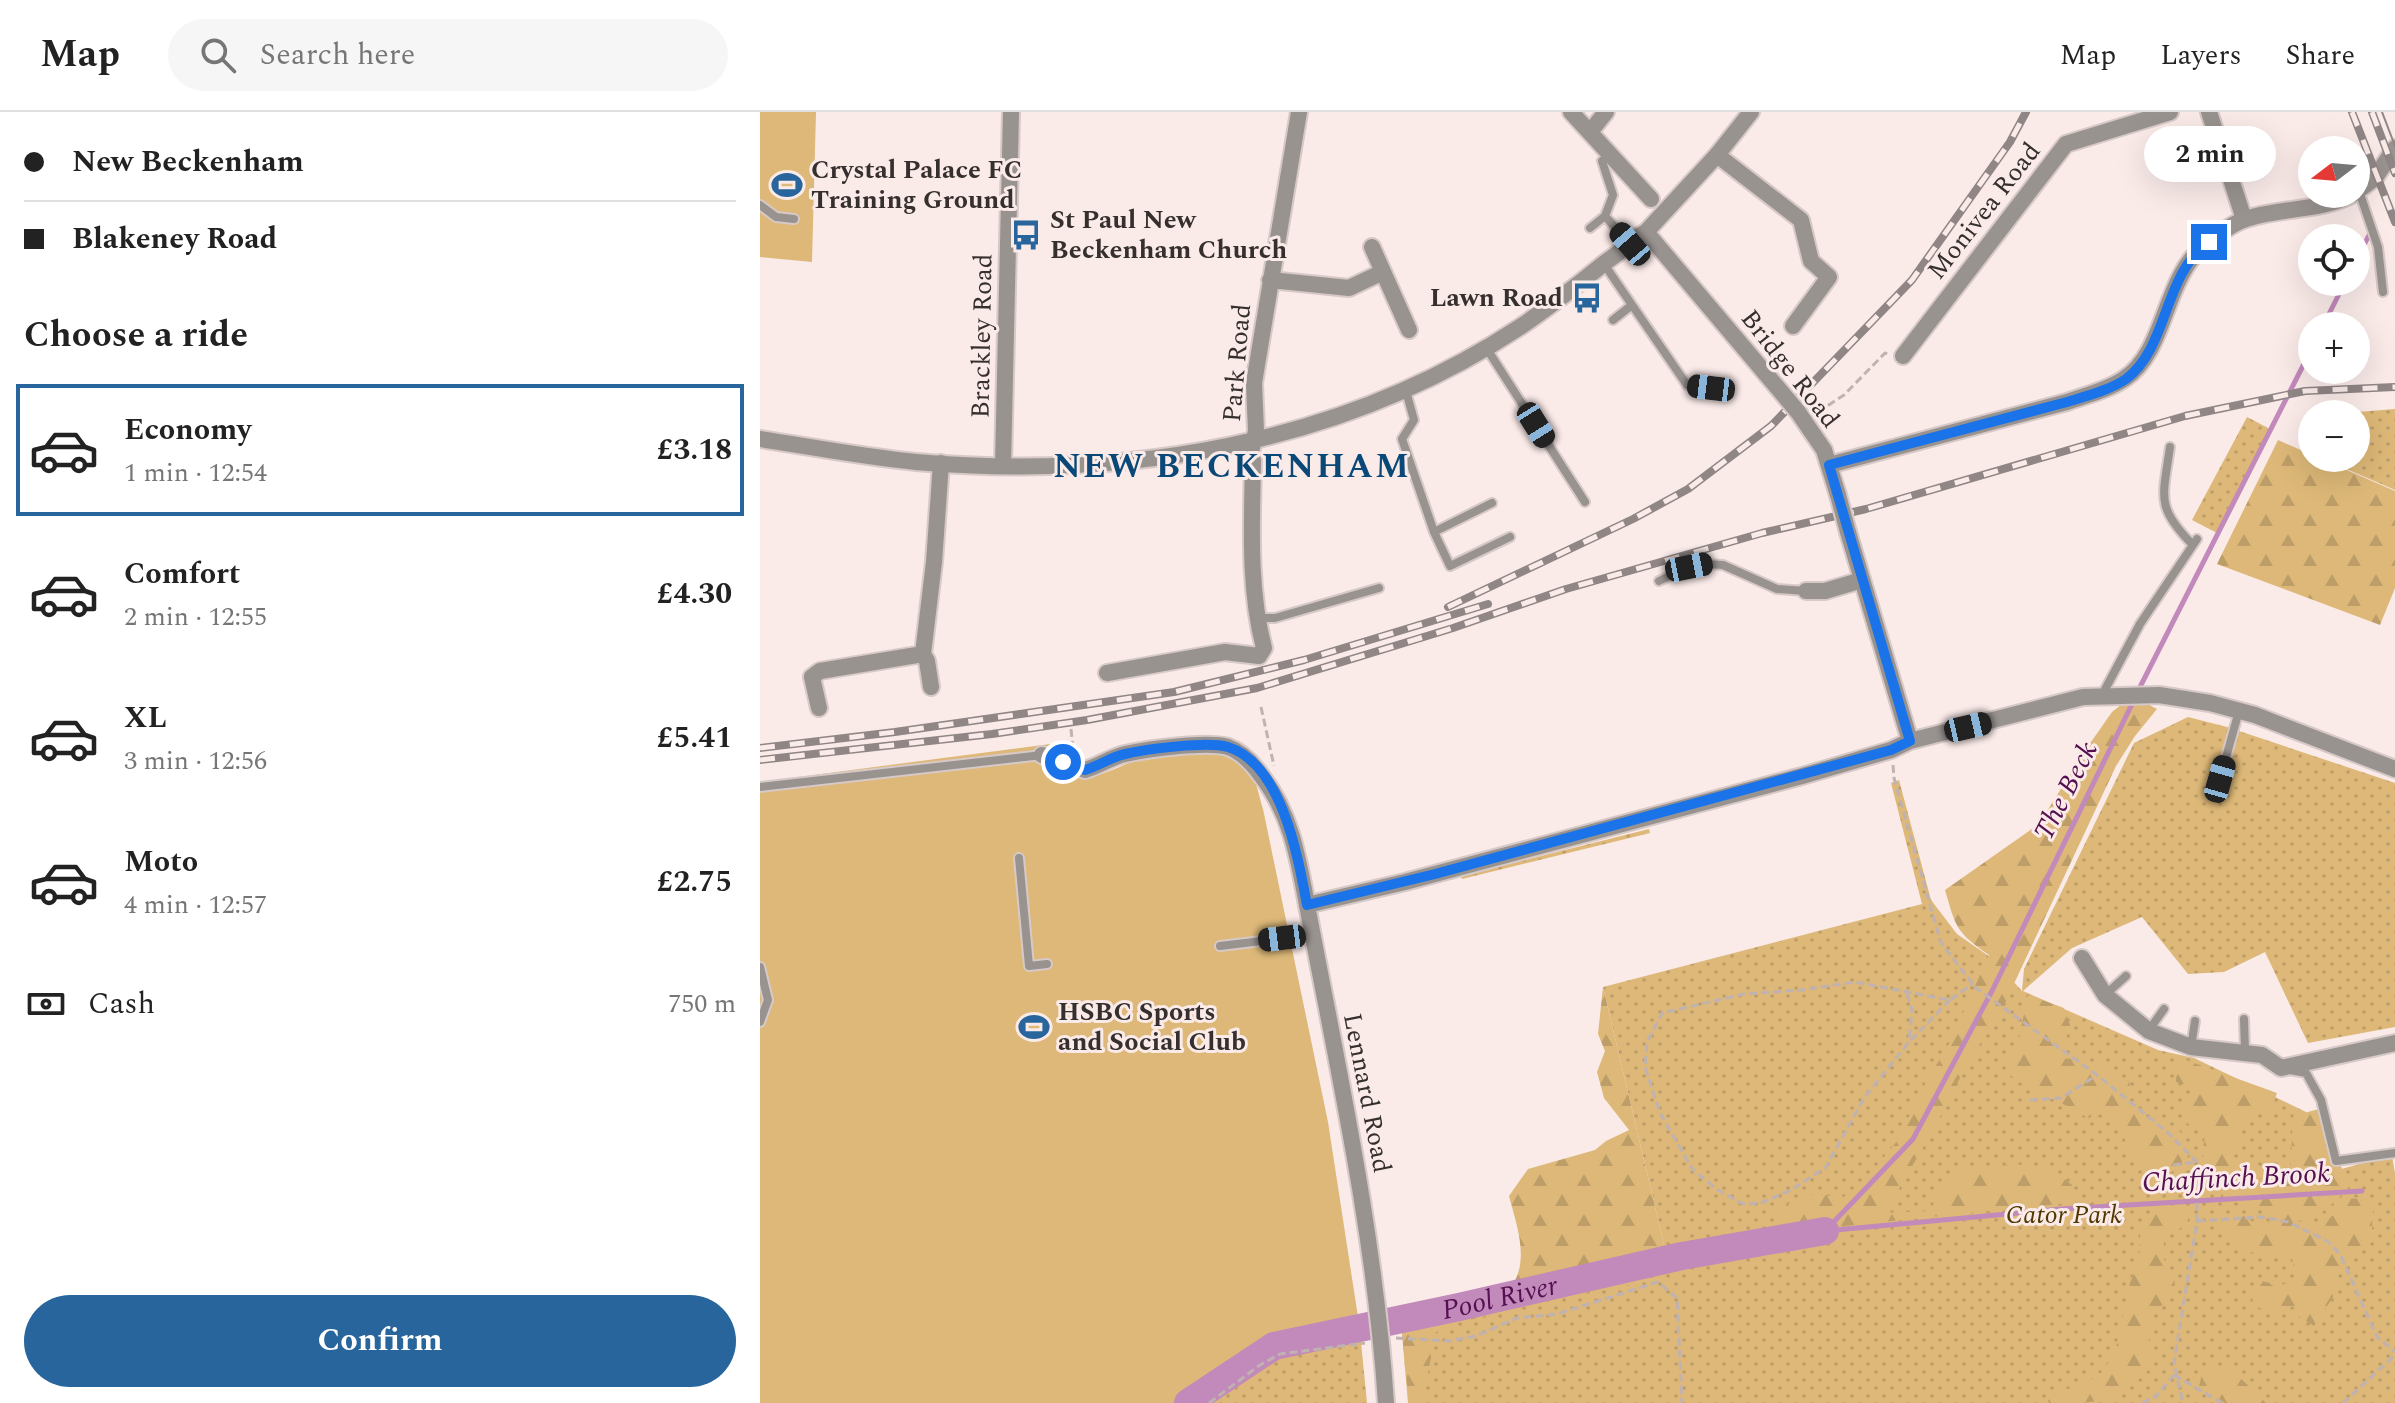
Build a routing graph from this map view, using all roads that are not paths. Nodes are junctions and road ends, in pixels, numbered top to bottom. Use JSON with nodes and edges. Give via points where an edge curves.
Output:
{"nodes":[{"id":1,"x":1011,"y":112,"type":"edge"},
{"id":2,"x":1299,"y":112,"type":"edge"},
{"id":3,"x":1571,"y":112,"type":"edge"},
{"id":4,"x":1606,"y":112,"type":"edge"},
{"id":5,"x":1751,"y":112,"type":"edge"},
{"id":6,"x":2170,"y":112,"type":"edge"},
{"id":7,"x":2209,"y":112,"type":"edge"},
{"id":8,"x":1590,"y":132,"type":"junction"},
{"id":9,"x":2395,"y":148,"type":"edge"},
{"id":10,"x":1609,"y":155,"type":"junction"},
{"id":11,"x":1717,"y":155,"type":"junction"},
{"id":12,"x":2370,"y":182,"type":"edge"},
{"id":13,"x":1651,"y":199,"type":"dead end"},
{"id":14,"x":760,"y":205,"type":"edge"},
{"id":15,"x":2308,"y":208,"type":"edge"},
{"id":16,"x":2362,"y":208,"type":"edge"},
{"id":17,"x":1605,"y":216,"type":"junction"},
{"id":18,"x":794,"y":219,"type":"dead end"},
{"id":19,"x":2244,"y":219,"type":"junction"},
{"id":20,"x":1590,"y":228,"type":"dead end"},
{"id":21,"x":1646,"y":232,"type":"junction"},
{"id":22,"x":1630,"y":244,"type":"junction"},
{"id":23,"x":1372,"y":247,"type":"dead end"},
{"id":24,"x":1604,"y":264,"type":"junction"},
{"id":25,"x":1383,"y":272,"type":"junction"},
{"id":26,"x":1270,"y":280,"type":"junction"},
{"id":27,"x":2383,"y":292,"type":"dead end"},
{"id":28,"x":1632,"y":305,"type":"junction"},
{"id":29,"x":1613,"y":320,"type":"dead end"},
{"id":30,"x":1793,"y":326,"type":"dead end"},
{"id":31,"x":1409,"y":330,"type":"dead end"},
{"id":32,"x":1487,"y":349,"type":"junction"},
{"id":33,"x":1903,"y":356,"type":"road end"},
{"id":34,"x":1711,"y":388,"type":"dead end"},
{"id":35,"x":1406,"y":391,"type":"junction"},
{"id":36,"x":760,"y":439,"type":"edge"},
{"id":37,"x":1253,"y":441,"type":"junction"},
{"id":38,"x":2170,"y":447,"type":"dead end"},
{"id":39,"x":941,"y":463,"type":"junction"},
{"id":40,"x":1003,"y":465,"type":"junction"},
{"id":41,"x":1829,"y":465,"type":"junction"},
{"id":42,"x":1585,"y":502,"type":"dead end"},
{"id":43,"x":1492,"y":503,"type":"dead end"},
{"id":44,"x":1434,"y":532,"type":"junction"},
{"id":45,"x":1510,"y":537,"type":"dead end"},
{"id":46,"x":1862,"y":580,"type":"junction"},
{"id":47,"x":1659,"y":581,"type":"dead end"},
{"id":48,"x":1379,"y":588,"type":"dead end"},
{"id":49,"x":1806,"y":591,"type":"joint"},
{"id":50,"x":1256,"y":618,"type":"junction"},
{"id":51,"x":923,"y":654,"type":"junction"},
{"id":52,"x":1107,"y":673,"type":"dead end"},
{"id":53,"x":931,"y":687,"type":"dead end"},
{"id":54,"x":2101,"y":696,"type":"junction"},
{"id":55,"x":819,"y":708,"type":"dead end"},
{"id":56,"x":2239,"y":711,"type":"junction"},
{"id":57,"x":1910,"y":741,"type":"junction"},
{"id":58,"x":1042,"y":755,"type":"joint"},
{"id":59,"x":2395,"y":769,"type":"edge"},
{"id":60,"x":2220,"y":779,"type":"dead end"},
{"id":61,"x":760,"y":787,"type":"edge"},
{"id":62,"x":1019,"y":858,"type":"dead end"},
{"id":63,"x":1307,"y":905,"type":"junction"},
{"id":64,"x":1313,"y":934,"type":"junction"},
{"id":65,"x":1220,"y":946,"type":"dead end"},
{"id":66,"x":2082,"y":958,"type":"dead end"},
{"id":67,"x":1047,"y":964,"type":"dead end"},
{"id":68,"x":760,"y":967,"type":"edge"},
{"id":69,"x":2126,"y":976,"type":"dead end"},
{"id":70,"x":2105,"y":995,"type":"junction"},
{"id":71,"x":2164,"y":1009,"type":"dead end"},
{"id":72,"x":2244,"y":1019,"type":"dead end"},
{"id":73,"x":2195,"y":1021,"type":"dead end"},
{"id":74,"x":760,"y":1022,"type":"edge"},
{"id":75,"x":2149,"y":1031,"type":"junction"},
{"id":76,"x":2395,"y":1043,"type":"edge"},
{"id":77,"x":2191,"y":1047,"type":"junction"},
{"id":78,"x":2245,"y":1051,"type":"junction"},
{"id":79,"x":2281,"y":1068,"type":"junction"},
{"id":80,"x":2395,"y":1153,"type":"edge"},
{"id":81,"x":1386,"y":1403,"type":"edge"}],
"edges":[{"from":1,"to":40,"type":"street","name":"Brackley Road"},
{"from":2,"to":26,"type":"street","name":"Park Road"},
{"from":3,"to":8,"type":"street"},
{"from":4,"to":8,"type":"street"},
{"from":5,"to":11,"type":"street"},
{"from":6,"to":33,"type":"street","name":"Monivea Road","via":[[2066,144]]},
{"from":7,"to":19,"type":"street"},
{"from":8,"to":10,"type":"street"},
{"from":9,"to":12,"type":"street"},
{"from":10,"to":13,"type":"street"},
{"from":10,"to":17,"type":"lane","via":[[1602,161],[1613,195]]},
{"from":11,"to":21,"type":"street"},
{"from":11,"to":30,"type":"street","via":[[1801,220],[1811,261],[1829,277]]},
{"from":14,"to":18,"type":"lane","via":[[776,217]]},
{"from":15,"to":19,"type":"street"},
{"from":16,"to":27,"type":"lane","via":[[2378,247]]},
{"from":17,"to":20,"type":"lane"},
{"from":17,"to":22,"type":"lane"},
{"from":19,"to":41,"type":"street","via":[[2202,247],[2180,274],[2147,355],[2126,378],[2067,402]]},
{"from":21,"to":22,"type":"street"},
{"from":21,"to":41,"type":"street","name":"Bridge Road","bridge":true,"via":[[1802,416]]},
{"from":22,"to":24,"type":"street"},
{"from":23,"to":25,"type":"street"},
{"from":24,"to":28,"type":"lane"},
{"from":24,"to":32,"type":"street"},
{"from":25,"to":26,"type":"street","via":[[1349,288]]},
{"from":25,"to":31,"type":"street"},
{"from":26,"to":37,"type":"street","name":"Park Road","via":[[1254,383]]},
{"from":28,"to":29,"type":"lane"},
{"from":28,"to":34,"type":"lane","via":[[1687,385]]},
{"from":32,"to":35,"type":"street"},
{"from":32,"to":42,"type":"lane"},
{"from":35,"to":37,"type":"street"},
{"from":35,"to":44,"type":"lane","via":[[1414,420],[1402,439]]},
{"from":36,"to":39,"type":"street"},
{"from":37,"to":40,"type":"street","via":[[1165,458]]},
{"from":37,"to":50,"type":"street","name":"Park Road"},
{"from":38,"to":54,"type":"lane","via":[[2164,506],[2175,527],[2195,542],[2140,624]]},
{"from":39,"to":40,"type":"street"},
{"from":39,"to":51,"type":"street"},
{"from":41,"to":46,"type":"street","name":"Bridge Road","bridge":true},
{"from":43,"to":44,"type":"lane"},
{"from":44,"to":45,"type":"lane","via":[[1450,566]]},
{"from":46,"to":49,"type":"street"},
{"from":46,"to":57,"type":"street","name":"Bridge Road"},
{"from":47,"to":49,"type":"lane","via":[[1689,567],[1723,565],[1777,589]]},
{"from":48,"to":50,"type":"lane","via":[[1275,618]]},
{"from":50,"to":52,"type":"street","name":"Park Road","via":[[1264,648],[1259,656],[1225,652]]},
{"from":51,"to":53,"type":"street"},
{"from":51,"to":55,"type":"street","via":[[820,671],[812,677]]},
{"from":54,"to":56,"type":"street","via":[[2159,695]]},
{"from":54,"to":57,"type":"street"},
{"from":56,"to":59,"type":"street"},
{"from":56,"to":60,"type":"lane"},
{"from":57,"to":63,"type":"street","via":[[1802,776]]},
{"from":58,"to":61,"type":"lane"},
{"from":58,"to":63,"type":"street","name":"Lennard Road","via":[[1085,770],[1140,751],[1199,745],[1233,749],[1252,763],[1276,796],[1289,824]]},
{"from":62,"to":67,"type":"lane","via":[[1029,966]]},
{"from":63,"to":64,"type":"street","name":"Lennard Road"},
{"from":64,"to":65,"type":"lane"},
{"from":64,"to":81,"type":"street","name":"Lennard Road","via":[[1356,1155],[1379,1309]]},
{"from":66,"to":70,"type":"street"},
{"from":68,"to":74,"type":"lane","via":[[768,1000]]},
{"from":69,"to":70,"type":"lane"},
{"from":70,"to":75,"type":"street"},
{"from":71,"to":75,"type":"lane"},
{"from":72,"to":78,"type":"lane"},
{"from":73,"to":77,"type":"lane"},
{"from":75,"to":77,"type":"street"},
{"from":76,"to":79,"type":"street"},
{"from":77,"to":78,"type":"street"},
{"from":78,"to":79,"type":"street"},
{"from":79,"to":80,"type":"lane","via":[[2306,1073],[2321,1100],[2336,1161]]}]}
